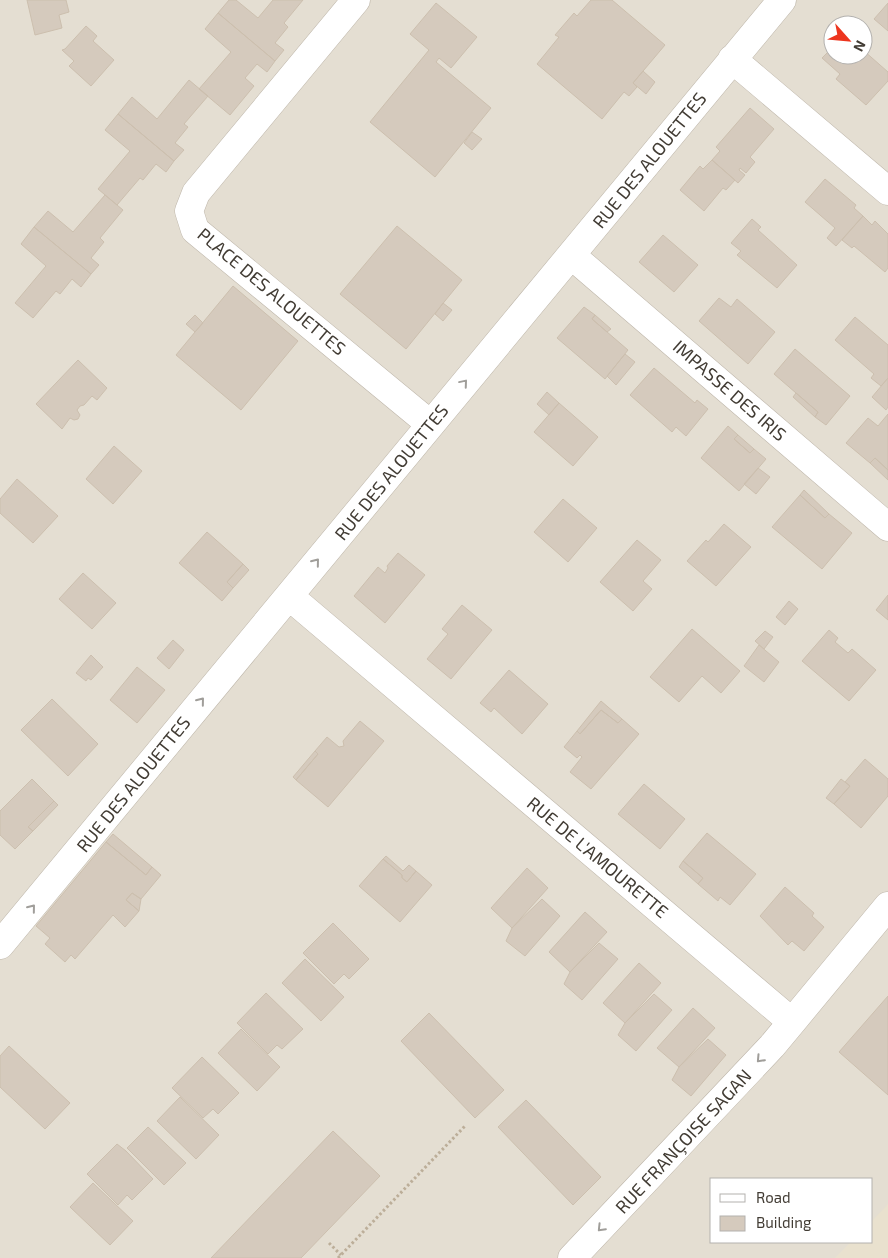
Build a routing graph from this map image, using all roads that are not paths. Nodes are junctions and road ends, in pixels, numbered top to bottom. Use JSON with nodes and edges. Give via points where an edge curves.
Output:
{"nodes":[{"id":1,"x":356,"y":0,"type":"edge"},
{"id":2,"x":782,"y":0,"type":"edge"},
{"id":3,"x":732,"y":59,"type":"junction"},
{"id":4,"x":888,"y":191,"type":"edge"},
{"id":5,"x":571,"y":254,"type":"junction"},
{"id":6,"x":430,"y":424,"type":"junction"},
{"id":7,"x":888,"y":526,"type":"edge"},
{"id":8,"x":289,"y":596,"type":"junction"},
{"id":9,"x":888,"y":906,"type":"edge"},
{"id":10,"x":0,"y":945,"type":"edge"},
{"id":11,"x":792,"y":1022,"type":"junction"},
{"id":12,"x":572,"y":1258,"type":"edge"}],
"edges":[{"from":1,"to":6,"type":"street","name":"PLACE DES ALOUETTES","via":[[196,193],[189,211],[195,230]]},
{"from":2,"to":3,"type":"street","name":"RUE DES ALOUETTES"},
{"from":3,"to":4,"type":"street"},
{"from":3,"to":5,"type":"street","name":"RUE DES ALOUETTES"},
{"from":6,"to":5,"type":"street","name":"RUE DES ALOUETTES","one_way":true},
{"from":5,"to":7,"type":"street","name":"IMPASSE DES IRIS"},
{"from":8,"to":6,"type":"street","name":"RUE DES ALOUETTES","one_way":true},
{"from":10,"to":8,"type":"street","name":"RUE DES ALOUETTES","one_way":true},
{"from":8,"to":11,"type":"street","name":"RUE DE L'AMOURETTE"},
{"from":9,"to":11,"type":"street"},
{"from":11,"to":12,"type":"street","name":"RUE FRANÇOISE SAGAN","one_way":true}]}
